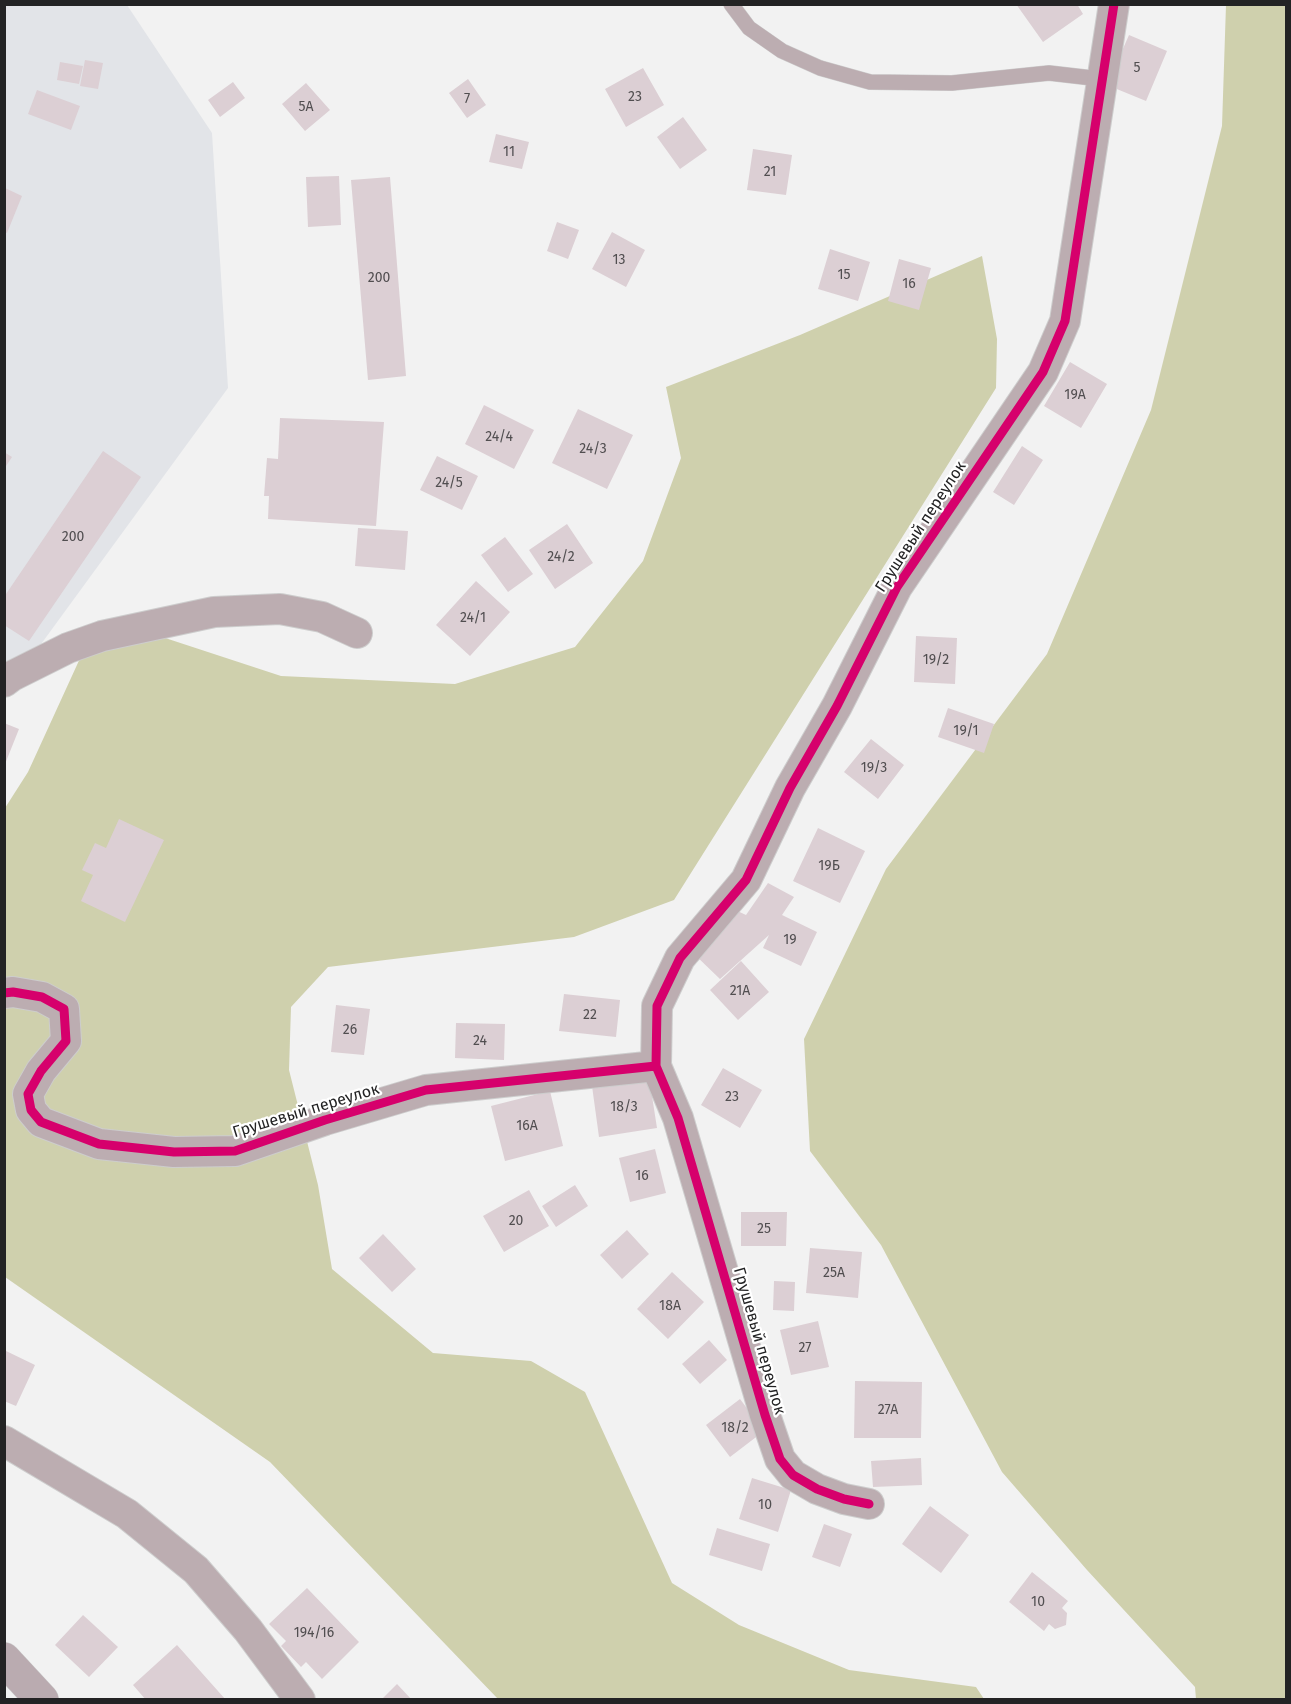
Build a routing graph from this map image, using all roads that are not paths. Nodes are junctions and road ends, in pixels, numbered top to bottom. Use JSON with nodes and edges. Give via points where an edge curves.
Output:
{"nodes":[{"id":1,"x":730,"y":4,"type":"edge"},
{"id":2,"x":1114,"y":4,"type":"edge"},
{"id":3,"x":1101,"y":79,"type":"junction"},
{"id":4,"x":357,"y":633,"type":"dead end"},
{"id":5,"x":4,"y":682,"type":"edge"},
{"id":6,"x":9,"y":993,"type":"edge"},
{"id":7,"x":656,"y":1066,"type":"junction"},
{"id":8,"x":4,"y":1441,"type":"edge"},
{"id":9,"x":869,"y":1504,"type":"dead end"},
{"id":10,"x":4,"y":1659,"type":"edge"},
{"id":11,"x":42,"y":1700,"type":"edge"},
{"id":12,"x":300,"y":1700,"type":"edge"}],
"edges":[{"from":1,"to":3,"type":"lane","via":[[748,28],[782,51],[820,68],[870,82],[952,83],[1048,73]]},
{"from":2,"to":3,"type":"street","name":"Грушевый переулок"},
{"from":3,"to":7,"type":"street","name":"Грушевый переулок","via":[[1065,321],[1043,372],[897,587],[790,788],[746,880],[680,958],[657,1006]]},
{"from":4,"to":5,"type":"street","via":[[322,616],[280,609],[214,612],[102,636],[68,648]]},
{"from":6,"to":7,"type":"street","name":"Грушевый переулок","via":[[42,997],[64,1009],[66,1041],[28,1094],[31,1110],[41,1122],[99,1144],[174,1152],[235,1151],[426,1090]]},
{"from":7,"to":9,"type":"street","name":"Грушевый переулок","via":[[678,1118],[780,1459],[793,1476],[817,1489]]},
{"from":8,"to":12,"type":"street","via":[[127,1514],[196,1570],[248,1630]]},
{"from":10,"to":11,"type":"main road"}]}
